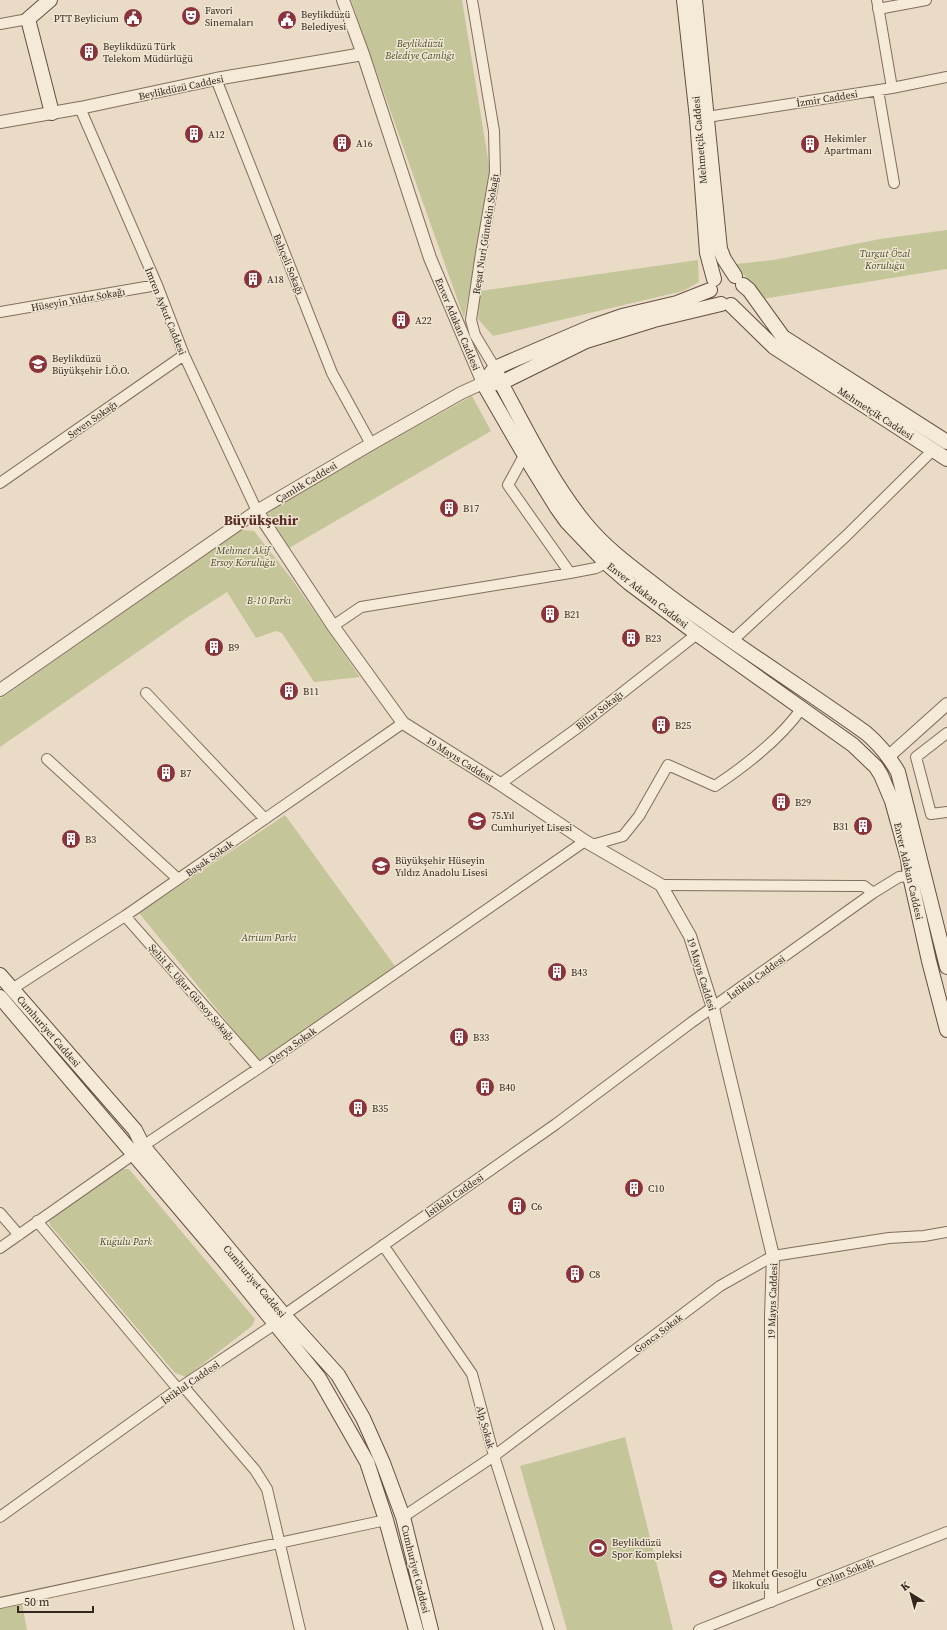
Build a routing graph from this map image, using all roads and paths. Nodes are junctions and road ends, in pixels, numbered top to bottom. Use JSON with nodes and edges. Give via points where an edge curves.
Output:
{"nodes":[{"id":1,"x":50,"y":0,"type":"edge"},
{"id":2,"x":343,"y":0,"type":"edge"},
{"id":3,"x":472,"y":0,"type":"edge"},
{"id":4,"x":684,"y":0,"type":"edge"},
{"id":5,"x":695,"y":0,"type":"edge"},
{"id":6,"x":926,"y":0,"type":"edge"},
{"id":7,"x":877,"y":4,"type":"edge"},
{"id":8,"x":28,"y":19,"type":"junction"},
{"id":9,"x":0,"y":24,"type":"edge"},
{"id":10,"x":363,"y":54,"type":"junction"},
{"id":11,"x":947,"y":77,"type":"edge"},
{"id":12,"x":216,"y":79,"type":"junction"},
{"id":13,"x":892,"y":88,"type":"junction"},
{"id":14,"x":878,"y":90,"type":"junction"},
{"id":15,"x":80,"y":108,"type":"junction"},
{"id":16,"x":52,"y":113,"type":"junction"},
{"id":17,"x":702,"y":117,"type":"junction"},
{"id":18,"x":0,"y":122,"type":"edge"},
{"id":19,"x":894,"y":183,"type":"dead end"},
{"id":20,"x":739,"y":280,"type":"junction"},
{"id":21,"x":712,"y":285,"type":"junction"},
{"id":22,"x":156,"y":286,"type":"junction"},
{"id":23,"x":726,"y":305,"type":"junction"},
{"id":24,"x":0,"y":312,"type":"edge"},
{"id":25,"x":184,"y":355,"type":"junction"},
{"id":26,"x":495,"y":368,"type":"junction"},
{"id":27,"x":483,"y":383,"type":"junction"},
{"id":28,"x":501,"y":383,"type":"junction"},
{"id":29,"x":947,"y":442,"type":"edge"},
{"id":30,"x":371,"y":444,"type":"junction"},
{"id":31,"x":933,"y":450,"type":"junction"},
{"id":32,"x":525,"y":454,"type":"junction"},
{"id":33,"x":947,"y":459,"type":"edge"},
{"id":34,"x":0,"y":483,"type":"edge"},
{"id":35,"x":257,"y":511,"type":"junction"},
{"id":36,"x":606,"y":563,"type":"junction"},
{"id":37,"x":570,"y":573,"type":"junction"},
{"id":38,"x":333,"y":626,"type":"junction"},
{"id":39,"x":697,"y":634,"type":"junction"},
{"id":40,"x":732,"y":641,"type":"junction"},
{"id":41,"x":0,"y":690,"type":"edge"},
{"id":42,"x":146,"y":693,"type":"dead end"},
{"id":43,"x":947,"y":704,"type":"edge"},
{"id":44,"x":802,"y":708,"type":"junction"},
{"id":45,"x":403,"y":723,"type":"junction"},
{"id":46,"x":947,"y":733,"type":"edge"},
{"id":47,"x":889,"y":756,"type":"junction"},
{"id":48,"x":47,"y":759,"type":"dead end"},
{"id":49,"x":876,"y":767,"type":"junction"},
{"id":50,"x":500,"y":784,"type":"junction"},
{"id":51,"x":947,"y":812,"type":"edge"},
{"id":52,"x":265,"y":819,"type":"junction"},
{"id":53,"x":588,"y":843,"type":"junction"},
{"id":54,"x":910,"y":876,"type":"junction"},
{"id":55,"x":178,"y":879,"type":"junction"},
{"id":56,"x":661,"y":885,"type":"junction"},
{"id":57,"x":873,"y":893,"type":"junction"},
{"id":58,"x":125,"y":916,"type":"junction"},
{"id":59,"x":947,"y":967,"type":"edge"},
{"id":60,"x":0,"y":975,"type":"edge"},
{"id":61,"x":12,"y":990,"type":"junction"},
{"id":62,"x":0,"y":997,"type":"edge"},
{"id":63,"x":713,"y":1008,"type":"junction"},
{"id":64,"x":947,"y":1030,"type":"edge"},
{"id":65,"x":259,"y":1068,"type":"junction"},
{"id":66,"x":138,"y":1150,"type":"junction"},
{"id":67,"x":0,"y":1213,"type":"edge"},
{"id":68,"x":37,"y":1221,"type":"junction"},
{"id":69,"x":947,"y":1232,"type":"edge"},
{"id":70,"x":19,"y":1235,"type":"junction"},
{"id":71,"x":382,"y":1245,"type":"junction"},
{"id":72,"x":0,"y":1248,"type":"edge"},
{"id":73,"x":774,"y":1256,"type":"junction"},
{"id":74,"x":279,"y":1320,"type":"junction"},
{"id":75,"x":180,"y":1387,"type":"junction"},
{"id":76,"x":494,"y":1456,"type":"junction"},
{"id":77,"x":0,"y":1517,"type":"edge"},
{"id":78,"x":403,"y":1517,"type":"junction"},
{"id":79,"x":386,"y":1520,"type":"junction"},
{"id":80,"x":947,"y":1532,"type":"edge"},
{"id":81,"x":280,"y":1544,"type":"junction"},
{"id":82,"x":771,"y":1601,"type":"junction"},
{"id":83,"x":0,"y":1603,"type":"edge"},
{"id":84,"x":300,"y":1630,"type":"edge"},
{"id":85,"x":416,"y":1630,"type":"edge"},
{"id":86,"x":431,"y":1630,"type":"edge"},
{"id":87,"x":548,"y":1630,"type":"edge"},
{"id":88,"x":699,"y":1630,"type":"edge"}],
"edges":[{"from":1,"to":8,"type":"main road"},
{"from":2,"to":10,"type":"street","name":"Enver Adakan Caddesi"},
{"from":3,"to":26,"type":"street","name":"Reşat Nuri Güntekin Sokağı","via":[[494,132],[495,172],[471,320],[475,335]]},
{"from":4,"to":17,"type":"main road","name":"Mehmetçik Caddesi"},
{"from":5,"to":17,"type":"main road","name":"Mehmetçik Caddesi"},
{"from":6,"to":7,"type":"street"},
{"from":7,"to":13,"type":"street"},
{"from":8,"to":9,"type":"street"},
{"from":8,"to":16,"type":"main road"},
{"from":10,"to":12,"type":"street","name":"Beylikdüzü Caddesi"},
{"from":10,"to":27,"type":"street","name":"Enver Adakan Caddesi","via":[[430,258]]},
{"from":11,"to":13,"type":"street","name":"İzmir Caddesi"},
{"from":12,"to":15,"type":"street","name":"Beylikdüzü Caddesi"},
{"from":12,"to":30,"type":"street","name":"Bahçeli Sokağı","via":[[332,373]]},
{"from":13,"to":14,"type":"street","name":"İzmir Caddesi"},
{"from":14,"to":17,"type":"street","name":"İzmir Caddesi"},
{"from":14,"to":19,"type":"street"},
{"from":15,"to":16,"type":"street","name":"Beylikdüzü Caddesi"},
{"from":15,"to":22,"type":"street","name":"İmren Aykut Caddesi"},
{"from":16,"to":18,"type":"street","name":"Beylikdüzü Caddesi"},
{"from":17,"to":20,"type":"main road","name":"Mehmetçik Caddesi","via":[[720,249]]},
{"from":17,"to":21,"type":"main road","name":"Mehmetçik Caddesi","via":[[707,253]]},
{"from":20,"to":21,"type":"main road","via":[[726,273],[717,276]]},
{"from":20,"to":23,"type":"main road","via":[[740,298]]},
{"from":20,"to":29,"type":"main road","name":"Mehmetçik Caddesi","via":[[783,337]]},
{"from":21,"to":23,"type":"main road","via":[[713,299]]},
{"from":21,"to":26,"type":"main road","via":[[677,303],[629,314],[593,326]]},
{"from":22,"to":24,"type":"street","name":"Hüseyin Yıldız Sokağı"},
{"from":22,"to":25,"type":"street","name":"İmren Aykut Caddesi"},
{"from":23,"to":28,"type":"main road","via":[[654,320],[586,341]]},
{"from":23,"to":31,"type":"main road","name":"Mehmetçik Caddesi","via":[[774,347]]},
{"from":25,"to":34,"type":"street","name":"Seven Sokağı"},
{"from":25,"to":35,"type":"street","name":"İmren Aykut Caddesi"},
{"from":26,"to":27,"type":"main road"},
{"from":26,"to":28,"type":"main road","name":"Enver Adakan Caddesi"},
{"from":27,"to":28,"type":"main road"},
{"from":27,"to":30,"type":"street","name":"Çamlık Caddesi"},
{"from":27,"to":32,"type":"main road","name":"Enver Adakan Caddesi"},
{"from":28,"to":40,"type":"main road","name":"Enver Adakan Caddesi","via":[[552,475],[586,524],[628,564]]},
{"from":30,"to":35,"type":"street","name":"Çamlık Caddesi"},
{"from":31,"to":33,"type":"main road","name":"Mehmetçik Caddesi"},
{"from":31,"to":40,"type":"street","via":[[846,536]]},
{"from":32,"to":36,"type":"main road","name":"Enver Adakan Caddesi","via":[[557,508]]},
{"from":32,"to":37,"type":"street","via":[[508,485]]},
{"from":35,"to":38,"type":"street","name":"19 Mayıs Caddesi"},
{"from":35,"to":41,"type":"street","name":"Çamlık Caddesi"},
{"from":36,"to":37,"type":"street","via":[[596,568]]},
{"from":36,"to":39,"type":"main road","name":"Enver Adakan Caddesi"},
{"from":37,"to":38,"type":"street","via":[[361,607]]},
{"from":38,"to":45,"type":"street","name":"19 Mayıs Caddesi"},
{"from":39,"to":44,"type":"main road","name":"Enver Adakan Caddesi"},
{"from":39,"to":50,"type":"street","name":"Billur Sokağı","via":[[576,729]]},
{"from":40,"to":47,"type":"main road","name":"Enver Adakan Caddesi","via":[[866,733]]},
{"from":42,"to":52,"type":"street"},
{"from":43,"to":47,"type":"street"},
{"from":44,"to":49,"type":"main road","name":"Enver Adakan Caddesi","via":[[853,745]]},
{"from":44,"to":53,"type":"street","name":"Derya Sokak","via":[[794,720],[744,766],[715,786],[668,765],[639,816],[623,836]]},
{"from":45,"to":50,"type":"street","name":"19 Mayıs Caddesi"},
{"from":45,"to":52,"type":"street","name":"Başak Sokak"},
{"from":46,"to":51,"type":"street","via":[[916,757],[931,814]]},
{"from":47,"to":49,"type":"main road"},
{"from":47,"to":59,"type":"main road","name":"Enver Adakan Caddesi","via":[[898,772]]},
{"from":48,"to":55,"type":"street"},
{"from":49,"to":54,"type":"main road","name":"Enver Adakan Caddesi","via":[[892,801],[908,859]]},
{"from":50,"to":53,"type":"street","name":"19 Mayıs Caddesi"},
{"from":52,"to":55,"type":"street","name":"Başak Sokak"},
{"from":53,"to":56,"type":"street","name":"19 Mayıs Caddesi"},
{"from":53,"to":65,"type":"street","name":"Derya Sokak"},
{"from":54,"to":57,"type":"street","name":"İstiklal Caddesi","via":[[899,877]]},
{"from":54,"to":64,"type":"main road","name":"Enver Adakan Caddesi"},
{"from":55,"to":58,"type":"street","name":"Başak Sokak"},
{"from":56,"to":57,"type":"street","via":[[864,886]]},
{"from":56,"to":63,"type":"street","name":"19 Mayıs Caddesi","via":[[690,936]]},
{"from":57,"to":63,"type":"street","name":"İstiklal Caddesi"},
{"from":58,"to":61,"type":"street","name":"Başak Sokak"},
{"from":58,"to":65,"type":"street","name":"Şehit K. Uğur Gürsoy Sokağı"},
{"from":60,"to":61,"type":"main road","name":"Cumhuriyet Caddesi"},
{"from":61,"to":62,"type":"main road"},
{"from":61,"to":66,"type":"main road","name":"Cumhuriyet Caddesi","via":[[135,1130]]},
{"from":62,"to":66,"type":"main road","name":"Cumhuriyet Caddesi"},
{"from":63,"to":71,"type":"street","name":"İstiklal Caddesi","via":[[556,1124]]},
{"from":63,"to":73,"type":"street","name":"19 Mayıs Caddesi"},
{"from":65,"to":66,"type":"street","name":"Derya Sokak"},
{"from":66,"to":68,"type":"street","name":"Derya Sokak"},
{"from":66,"to":74,"type":"main road","name":"Cumhuriyet Caddesi"},
{"from":67,"to":70,"type":"street"},
{"from":68,"to":70,"type":"street","name":"Derya Sokak"},
{"from":68,"to":75,"type":"street"},
{"from":69,"to":73,"type":"street","name":"Gonca Sokak","via":[[889,1238]]},
{"from":70,"to":72,"type":"street","name":"Derya Sokak"},
{"from":71,"to":74,"type":"street","name":"İstiklal Caddesi"},
{"from":71,"to":76,"type":"street","name":"Alp Sokak","via":[[472,1374]]},
{"from":73,"to":76,"type":"street","name":"Gonca Sokak","via":[[720,1286]]},
{"from":73,"to":82,"type":"street","name":"19 Mayıs Caddesi","via":[[771,1316]]},
{"from":74,"to":75,"type":"street","name":"İstiklal Caddesi"},
{"from":74,"to":78,"type":"main road","name":"Cumhuriyet Caddesi","via":[[338,1375],[369,1431]]},
{"from":74,"to":79,"type":"main road","name":"Cumhuriyet Caddesi","via":[[319,1378],[367,1462]]},
{"from":75,"to":77,"type":"street","name":"İstiklal Caddesi"},
{"from":75,"to":81,"type":"street","via":[[256,1470],[267,1489]]},
{"from":76,"to":78,"type":"street","name":"Gonca Sokak"},
{"from":76,"to":87,"type":"street","name":"Alp Sokak"},
{"from":78,"to":79,"type":"main road"},
{"from":78,"to":86,"type":"main road","name":"Cumhuriyet Caddesi"},
{"from":79,"to":81,"type":"street"},
{"from":79,"to":85,"type":"main road","name":"Cumhuriyet Caddesi"},
{"from":80,"to":82,"type":"street","name":"Ceylan Sokağı"},
{"from":81,"to":83,"type":"street"},
{"from":81,"to":84,"type":"street"},
{"from":82,"to":88,"type":"street","name":"Ceylan Sokağı"}]}
